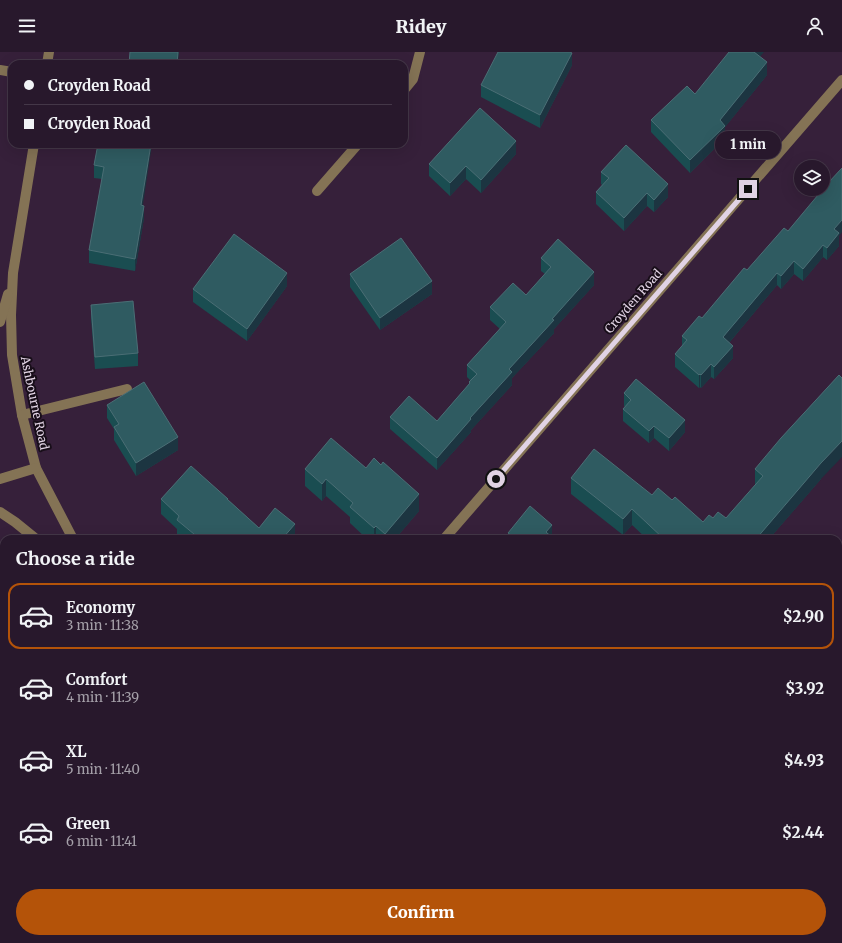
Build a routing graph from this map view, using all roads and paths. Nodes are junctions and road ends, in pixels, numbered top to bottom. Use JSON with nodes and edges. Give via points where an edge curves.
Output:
{"nodes":[{"id":1,"x":420,"y":52,"type":"edge"},
{"id":2,"x":842,"y":80,"type":"edge"},
{"id":3,"x":408,"y":86,"type":"edge"},
{"id":4,"x":33,"y":148,"type":"edge"},
{"id":5,"x":355,"y":148,"type":"edge"},
{"id":6,"x":317,"y":191,"type":"dead end"},
{"id":7,"x":13,"y":272,"type":"junction"},
{"id":8,"x":0,"y":322,"type":"edge"},
{"id":9,"x":128,"y":389,"type":"dead end"},
{"id":10,"x":22,"y":415,"type":"junction"},
{"id":11,"x":36,"y":468,"type":"junction"},
{"id":12,"x":0,"y":479,"type":"edge"},
{"id":13,"x":0,"y":512,"type":"edge"},
{"id":14,"x":31,"y":535,"type":"edge"},
{"id":15,"x":71,"y":535,"type":"edge"},
{"id":16,"x":447,"y":535,"type":"edge"}],
"edges":[{"from":1,"to":3,"type":"street","via":[[413,80]]},
{"from":2,"to":16,"type":"street","name":"Croyden Road"},
{"from":4,"to":7,"type":"street","name":"Ashbourne Road"},
{"from":5,"to":6,"type":"street"},
{"from":7,"to":8,"type":"street"},
{"from":7,"to":10,"type":"street","name":"Ashbourne Road","via":[[12,355]]},
{"from":9,"to":10,"type":"street"},
{"from":10,"to":11,"type":"street","name":"Ashbourne Road"},
{"from":11,"to":12,"type":"street"},
{"from":11,"to":15,"type":"street","name":"Ashbourne Road"},
{"from":13,"to":14,"type":"street"}]}
